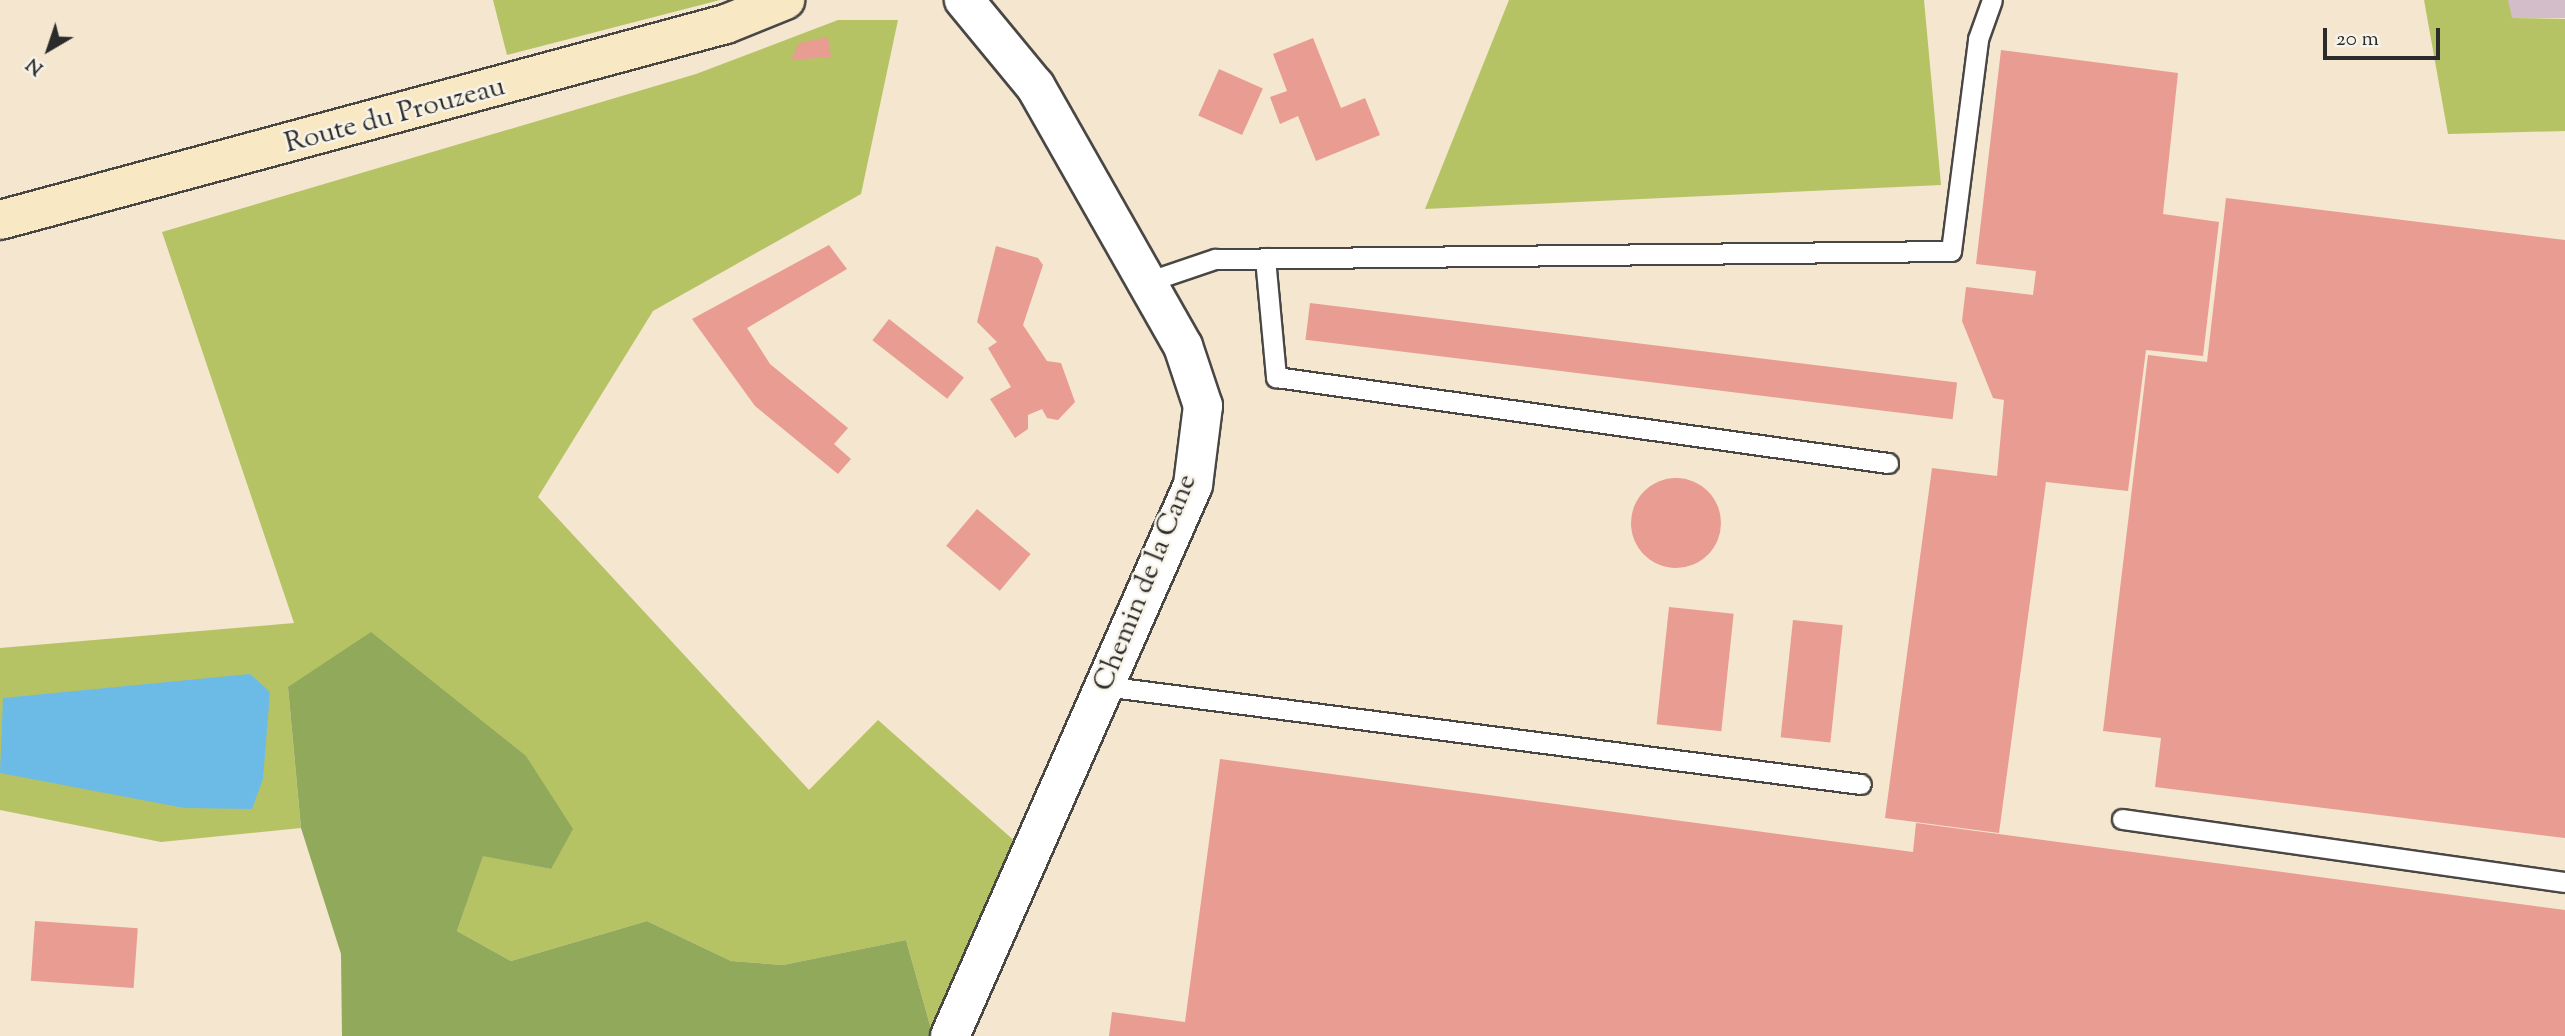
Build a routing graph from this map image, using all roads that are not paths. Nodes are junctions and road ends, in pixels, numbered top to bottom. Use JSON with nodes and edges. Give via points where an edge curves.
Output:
{"nodes":[{"id":1,"x":785,"y":0,"type":"edge"},
{"id":2,"x":964,"y":0,"type":"edge"},
{"id":3,"x":1992,"y":0,"type":"edge"},
{"id":4,"x":0,"y":220,"type":"edge"},
{"id":5,"x":1265,"y":258,"type":"junction"},
{"id":6,"x":1147,"y":282,"type":"junction"},
{"id":7,"x":1888,"y":463,"type":"dead end"},
{"id":8,"x":1104,"y":686,"type":"junction"},
{"id":9,"x":1861,"y":784,"type":"dead end"},
{"id":10,"x":2122,"y":820,"type":"dead end"},
{"id":11,"x":2565,"y":882,"type":"edge"},
{"id":12,"x":950,"y":1036,"type":"edge"}],
"edges":[{"from":1,"to":4,"type":"street","name":"Route du Prouzeau","via":[[686,36]]},
{"from":2,"to":6,"type":"street","name":"Chemin de la Cane","via":[[1035,86]]},
{"from":3,"to":5,"type":"lane","via":[[1978,39],[1951,251]]},
{"from":5,"to":6,"type":"lane","via":[[1215,259]]},
{"from":5,"to":7,"type":"lane","via":[[1276,377]]},
{"from":6,"to":8,"type":"street","name":"Chemin de la Cane","via":[[1183,346],[1203,406],[1193,485]]},
{"from":8,"to":9,"type":"lane"},
{"from":8,"to":12,"type":"street","name":"Chemin de la Cane"},
{"from":10,"to":11,"type":"lane"}]}
